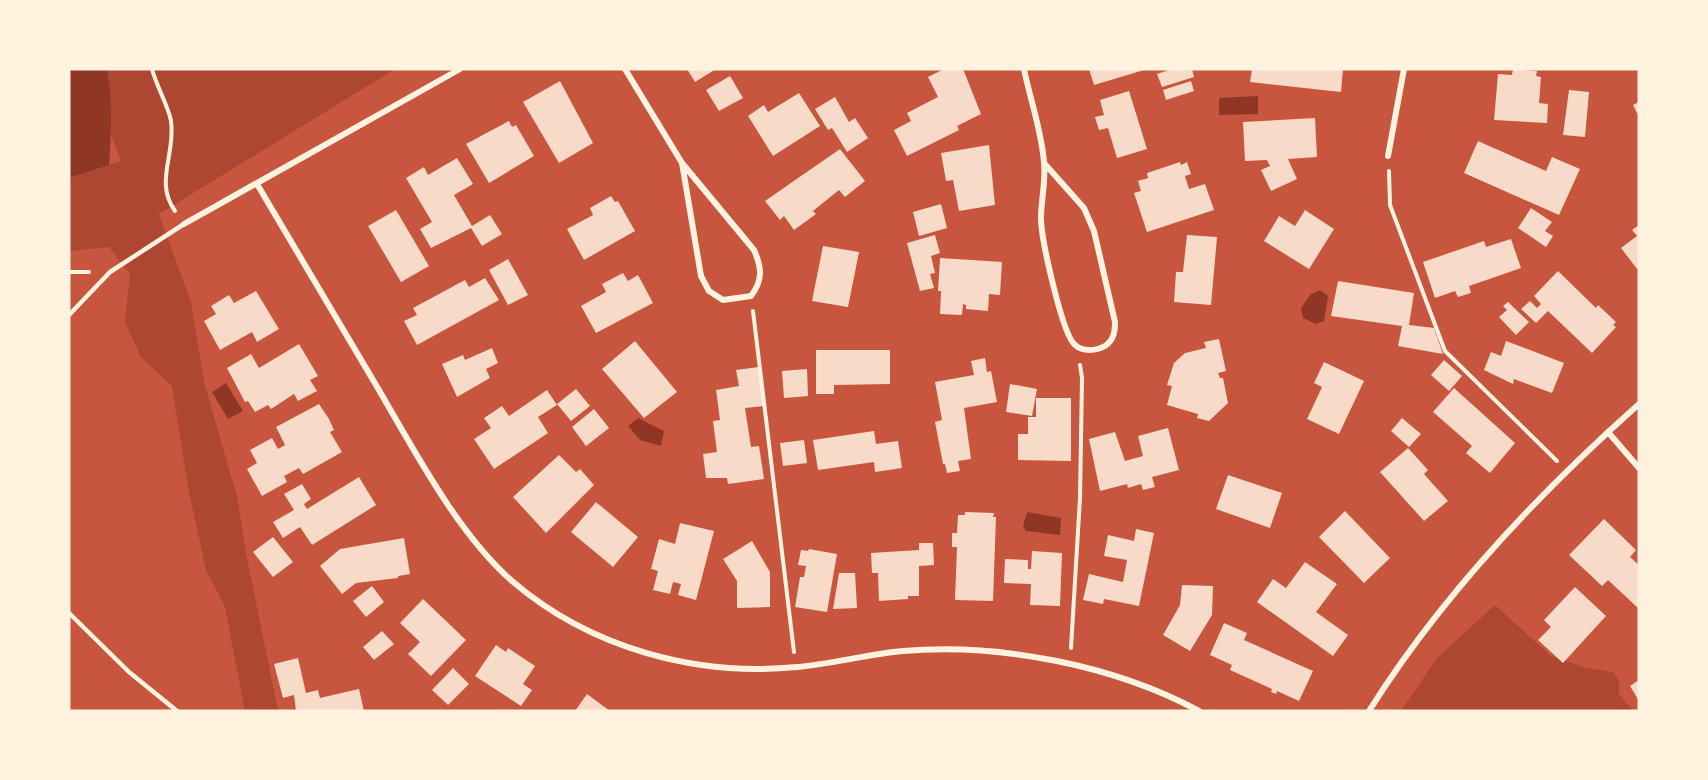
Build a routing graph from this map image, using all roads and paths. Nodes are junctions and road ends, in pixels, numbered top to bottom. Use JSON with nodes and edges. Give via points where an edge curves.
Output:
{"nodes":[{"id":1,"x":152,"y":69,"type":"edge"},
{"id":2,"x":460,"y":69,"type":"edge"},
{"id":3,"x":625,"y":69,"type":"edge"},
{"id":4,"x":1024,"y":69,"type":"edge"},
{"id":5,"x":1404,"y":69,"type":"edge"},
{"id":6,"x":1388,"y":156,"type":"joint"},
{"id":7,"x":1044,"y":163,"type":"junction"},
{"id":8,"x":682,"y":164,"type":"junction"},
{"id":9,"x":257,"y":184,"type":"junction"},
{"id":10,"x":184,"y":224,"type":"junction"},
{"id":11,"x":751,"y":296,"type":"junction"},
{"id":12,"x":69,"y":315,"type":"edge"},
{"id":13,"x":1076,"y":346,"type":"junction"},
{"id":14,"x":1639,"y":404,"type":"edge"},
{"id":15,"x":1608,"y":432,"type":"junction"},
{"id":16,"x":1639,"y":468,"type":"edge"},
{"id":17,"x":1566,"y":470,"type":"junction"},
{"id":18,"x":69,"y":613,"type":"edge"},
{"id":19,"x":1068,"y":663,"type":"junction"},
{"id":20,"x":796,"y":667,"type":"junction"},
{"id":21,"x":177,"y":711,"type":"edge"},
{"id":22,"x":1199,"y":711,"type":"edge"},
{"id":23,"x":1369,"y":711,"type":"edge"}],
"edges":[{"from":1,"to":10,"type":"path","via":[[171,120],[164,185],[167,200]]},
{"from":2,"to":9,"type":"street"},
{"from":3,"to":8,"type":"street"},
{"from":4,"to":7,"type":"street"},
{"from":5,"to":6,"type":"street"},
{"from":6,"to":17,"type":"path","via":[[1390,205],[1445,351]]},
{"from":7,"to":13,"type":"street","via":[[1044,245],[1066,331]]},
{"from":7,"to":13,"type":"street","via":[[1084,208],[1094,231],[1115,322],[1108,344],[1086,351]]},
{"from":8,"to":11,"type":"street","via":[[754,250],[761,279]]},
{"from":8,"to":11,"type":"street","via":[[701,276],[709,291],[723,300]]},
{"from":9,"to":10,"type":"street"},
{"from":9,"to":20,"type":"street","via":[[434,483],[471,535],[511,580],[556,614],[614,644],[682,663]]},
{"from":10,"to":12,"type":"lane","via":[[110,272]]},
{"from":11,"to":20,"type":"path"},
{"from":13,"to":19,"type":"path","via":[[1082,378],[1080,498],[1074,633]]},
{"from":14,"to":15,"type":"street"},
{"from":15,"to":16,"type":"street"},
{"from":15,"to":17,"type":"street"},
{"from":17,"to":23,"type":"street","via":[[1433,621]]},
{"from":18,"to":21,"type":"lane","via":[[129,672]]},
{"from":19,"to":20,"type":"street","via":[[961,651],[904,651]]},
{"from":19,"to":22,"type":"street","via":[[1172,696]]}]}
